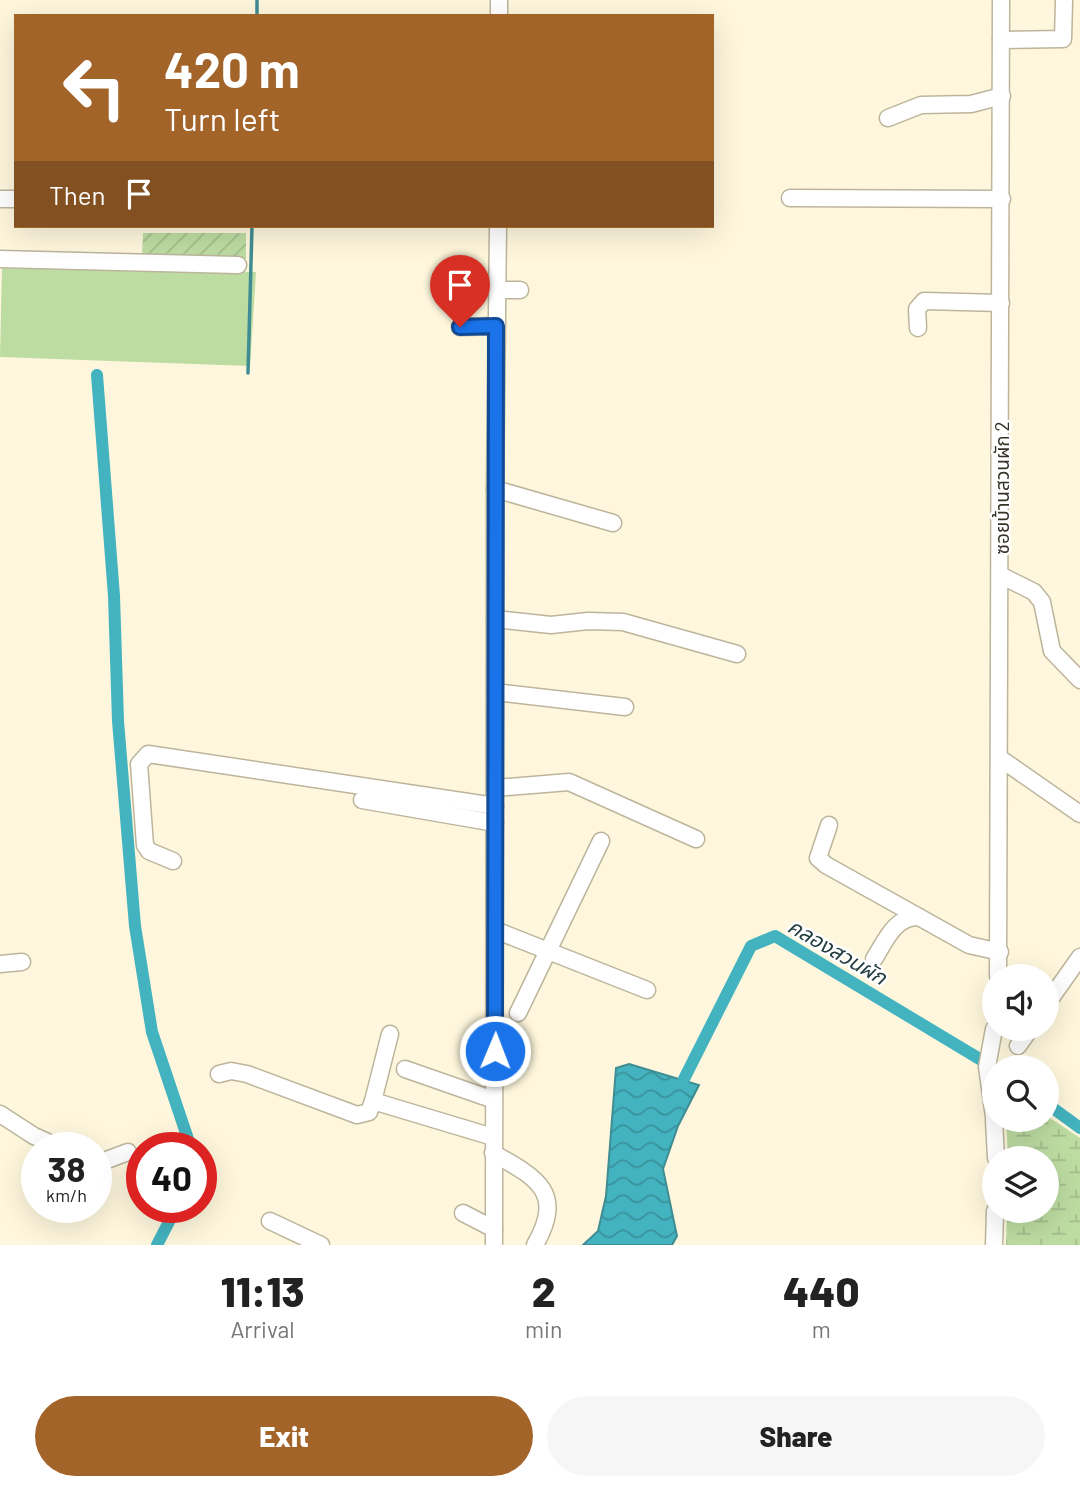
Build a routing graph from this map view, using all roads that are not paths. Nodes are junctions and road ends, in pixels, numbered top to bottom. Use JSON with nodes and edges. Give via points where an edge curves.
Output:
{"nodes":[{"id":1,"x":1001,"y":0,"type":"edge"},
{"id":2,"x":1064,"y":1,"type":"edge"},
{"id":3,"x":1001,"y":40,"type":"junction"},
{"id":4,"x":1002,"y":96,"type":"junction"},
{"id":5,"x":888,"y":118,"type":"dead end"},
{"id":6,"x":790,"y":198,"type":"dead end"},
{"id":7,"x":1002,"y":199,"type":"junction"},
{"id":8,"x":498,"y":228,"type":"edge"},
{"id":9,"x":0,"y":259,"type":"edge"},
{"id":10,"x":238,"y":265,"type":"dead end"},
{"id":11,"x":497,"y":290,"type":"junction"},
{"id":12,"x":520,"y":290,"type":"dead end"},
{"id":13,"x":1001,"y":303,"type":"junction"},
{"id":14,"x":496,"y":326,"type":"junction"},
{"id":15,"x":460,"y":327,"type":"dead end"},
{"id":16,"x":918,"y":328,"type":"dead end"},
{"id":17,"x":495,"y":489,"type":"junction"},
{"id":18,"x":613,"y":523,"type":"dead end"},
{"id":19,"x":1002,"y":576,"type":"junction"},
{"id":20,"x":495,"y":619,"type":"junction"},
{"id":21,"x":737,"y":654,"type":"dead end"},
{"id":22,"x":1080,"y":680,"type":"edge"},
{"id":23,"x":495,"y":692,"type":"junction"},
{"id":24,"x":625,"y":707,"type":"dead end"},
{"id":25,"x":1001,"y":759,"type":"junction"},
{"id":26,"x":495,"y":788,"type":"junction"},
{"id":27,"x":362,"y":800,"type":"dead end"},
{"id":28,"x":495,"y":806,"type":"junction"},
{"id":29,"x":1080,"y":814,"type":"edge"},
{"id":30,"x":495,"y":823,"type":"junction"},
{"id":31,"x":829,"y":825,"type":"dead end"},
{"id":32,"x":696,"y":839,"type":"dead end"},
{"id":33,"x":601,"y":841,"type":"dead end"},
{"id":34,"x":173,"y":861,"type":"dead end"},
{"id":35,"x":919,"y":917,"type":"junction"},
{"id":36,"x":495,"y":930,"type":"junction"},
{"id":37,"x":548,"y":951,"type":"junction"},
{"id":38,"x":1000,"y":952,"type":"junction"},
{"id":39,"x":1080,"y":957,"type":"edge"},
{"id":40,"x":874,"y":959,"type":"dead end"},
{"id":41,"x":22,"y":962,"type":"dead end"},
{"id":42,"x":0,"y":964,"type":"edge"},
{"id":43,"x":999,"y":964,"type":"edge"},
{"id":44,"x":1059,"y":987,"type":"edge"},
{"id":45,"x":647,"y":990,"type":"dead end"},
{"id":46,"x":518,"y":1013,"type":"dead end"},
{"id":47,"x":390,"y":1034,"type":"dead end"},
{"id":48,"x":1022,"y":1041,"type":"edge"},
{"id":49,"x":1018,"y":1046,"type":"dead end"},
{"id":50,"x":405,"y":1069,"type":"dead end"},
{"id":51,"x":219,"y":1074,"type":"dead end"},
{"id":52,"x":494,"y":1100,"type":"junction"},
{"id":53,"x":373,"y":1101,"type":"junction"},
{"id":54,"x":0,"y":1114,"type":"edge"},
{"id":55,"x":28,"y":1132,"type":"edge"},
{"id":56,"x":493,"y":1145,"type":"junction"},
{"id":57,"x":463,"y":1213,"type":"dead end"},
{"id":58,"x":270,"y":1221,"type":"dead end"},
{"id":59,"x":995,"y":1223,"type":"edge"},
{"id":60,"x":494,"y":1237,"type":"edge"},
{"id":61,"x":321,"y":1245,"type":"edge"},
{"id":62,"x":535,"y":1245,"type":"edge"},
{"id":63,"x":994,"y":1245,"type":"edge"}],
"edges":[{"from":1,"to":3,"type":"street","name":"ซอยบ้านสวนผัก 2"},
{"from":2,"to":3,"type":"street","via":[[1063,39]]},
{"from":3,"to":4,"type":"street","name":"ซอยบ้านสวนผัก 2"},
{"from":4,"to":5,"type":"street","via":[[971,104],[921,105]]},
{"from":4,"to":7,"type":"street","name":"ซอยบ้านสวนผัก 2"},
{"from":6,"to":7,"type":"street"},
{"from":7,"to":13,"type":"street","name":"ซอยบ้านสวนผัก 2"},
{"from":8,"to":11,"type":"street"},
{"from":9,"to":10,"type":"street"},
{"from":11,"to":12,"type":"street"},
{"from":11,"to":14,"type":"street"},
{"from":13,"to":16,"type":"street","via":[[924,301],[917,309]]},
{"from":13,"to":19,"type":"street","name":"ซอยบ้านสวนผัก 2"},
{"from":14,"to":15,"type":"street"},
{"from":14,"to":17,"type":"street"},
{"from":17,"to":18,"type":"street"},
{"from":17,"to":20,"type":"street"},
{"from":19,"to":22,"type":"street","via":[[1034,592],[1042,602],[1052,651]]},
{"from":19,"to":25,"type":"street","name":"ซอยบ้านสวนผัก 2"},
{"from":20,"to":21,"type":"street","via":[[542,625],[623,622]]},
{"from":20,"to":23,"type":"street"},
{"from":23,"to":24,"type":"street"},
{"from":23,"to":26,"type":"street"},
{"from":25,"to":29,"type":"street"},
{"from":25,"to":38,"type":"street","name":"ซอยบ้านสวนผัก 2"},
{"from":26,"to":28,"type":"street"},
{"from":26,"to":32,"type":"street","via":[[569,782]]},
{"from":27,"to":30,"type":"street"},
{"from":28,"to":30,"type":"street"},
{"from":28,"to":34,"type":"street","via":[[148,754],[139,764],[145,845]]},
{"from":30,"to":36,"type":"street"},
{"from":31,"to":35,"type":"street","via":[[818,858]]},
{"from":33,"to":37,"type":"street"},
{"from":35,"to":38,"type":"street","via":[[970,945]]},
{"from":35,"to":40,"type":"street","via":[[906,916],[899,921]]},
{"from":36,"to":37,"type":"street"},
{"from":36,"to":52,"type":"street"},
{"from":37,"to":45,"type":"street"},
{"from":37,"to":46,"type":"street"},
{"from":38,"to":43,"type":"street","name":"ซอยบ้านสวนผัก 2"},
{"from":39,"to":44,"type":"street"},
{"from":41,"to":42,"type":"street"},
{"from":47,"to":53,"type":"street"},
{"from":48,"to":49,"type":"street"},
{"from":50,"to":52,"type":"street"},
{"from":51,"to":53,"type":"street","via":[[247,1074],[357,1115],[369,1112]]},
{"from":52,"to":56,"type":"street"},
{"from":53,"to":56,"type":"street"},
{"from":54,"to":55,"type":"street"},
{"from":56,"to":60,"type":"street"},
{"from":56,"to":62,"type":"street","via":[[546,1192],[549,1212]]},
{"from":57,"to":60,"type":"street"},
{"from":58,"to":61,"type":"street"},
{"from":59,"to":63,"type":"street"}]}
